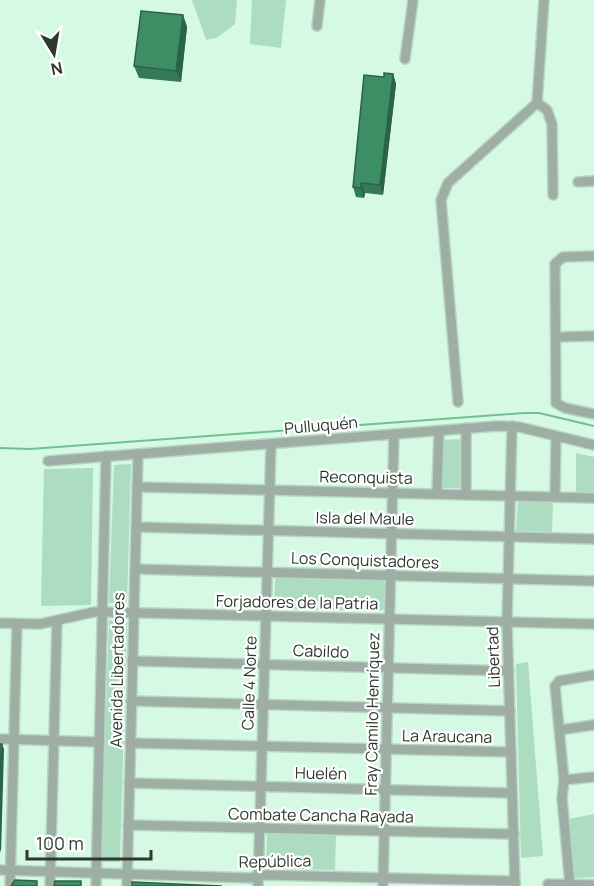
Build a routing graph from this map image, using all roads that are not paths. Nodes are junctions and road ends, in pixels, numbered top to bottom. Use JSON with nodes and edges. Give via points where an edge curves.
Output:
{"nodes":[{"id":1,"x":320,"y":0,"type":"edge"},
{"id":2,"x":413,"y":0,"type":"edge"},
{"id":3,"x":544,"y":0,"type":"edge"},
{"id":4,"x":317,"y":26,"type":"dead end"},
{"id":5,"x":405,"y":59,"type":"dead end"},
{"id":6,"x":537,"y":103,"type":"junction"},
{"id":7,"x":594,"y":180,"type":"edge"},
{"id":8,"x":578,"y":182,"type":"dead end"},
{"id":9,"x":553,"y":195,"type":"dead end"},
{"id":10,"x":594,"y":256,"type":"edge"},
{"id":11,"x":594,"y":336,"type":"edge"},
{"id":12,"x":557,"y":337,"type":"junction"},
{"id":13,"x":458,"y":402,"type":"dead end"},
{"id":14,"x":594,"y":414,"type":"edge"},
{"id":15,"x":512,"y":426,"type":"junction"},
{"id":16,"x":466,"y":428,"type":"junction"},
{"id":17,"x":439,"y":431,"type":"junction"},
{"id":18,"x":394,"y":435,"type":"junction"},
{"id":19,"x":556,"y":436,"type":"junction"},
{"id":20,"x":272,"y":444,"type":"junction"},
{"id":21,"x":594,"y":445,"type":"edge"},
{"id":22,"x":138,"y":454,"type":"junction"},
{"id":23,"x":106,"y":456,"type":"junction"},
{"id":24,"x":48,"y":461,"type":"dead end"},
{"id":25,"x":137,"y":487,"type":"junction"},
{"id":26,"x":270,"y":490,"type":"junction"},
{"id":27,"x":393,"y":492,"type":"junction"},
{"id":28,"x":437,"y":493,"type":"junction"},
{"id":29,"x":465,"y":494,"type":"junction"},
{"id":30,"x":510,"y":495,"type":"junction"},
{"id":31,"x":555,"y":496,"type":"junction"},
{"id":32,"x":594,"y":498,"type":"edge"},
{"id":33,"x":136,"y":527,"type":"junction"},
{"id":34,"x":269,"y":531,"type":"junction"},
{"id":35,"x":392,"y":534,"type":"junction"},
{"id":36,"x":509,"y":537,"type":"junction"},
{"id":37,"x":594,"y":539,"type":"edge"},
{"id":38,"x":135,"y":568,"type":"junction"},
{"id":39,"x":268,"y":572,"type":"junction"},
{"id":40,"x":391,"y":576,"type":"junction"},
{"id":41,"x":508,"y":579,"type":"junction"},
{"id":42,"x":594,"y":581,"type":"edge"},
{"id":43,"x":102,"y":612,"type":"junction"},
{"id":44,"x":134,"y":613,"type":"junction"},
{"id":45,"x":266,"y":616,"type":"junction"},
{"id":46,"x":390,"y":619,"type":"junction"},
{"id":47,"x":57,"y":621,"type":"junction"},
{"id":48,"x":507,"y":622,"type":"junction"},
{"id":49,"x":0,"y":623,"type":"edge"},
{"id":50,"x":17,"y":624,"type":"junction"},
{"id":51,"x":594,"y":624,"type":"edge"},
{"id":52,"x":132,"y":661,"type":"junction"},
{"id":53,"x":265,"y":664,"type":"junction"},
{"id":54,"x":388,"y":668,"type":"junction"},
{"id":55,"x":509,"y":671,"type":"junction"},
{"id":56,"x":594,"y":675,"type":"edge"},
{"id":57,"x":131,"y":701,"type":"junction"},
{"id":58,"x":264,"y":705,"type":"junction"},
{"id":59,"x":387,"y":708,"type":"junction"},
{"id":60,"x":510,"y":711,"type":"junction"},
{"id":61,"x":594,"y":725,"type":"edge"},
{"id":62,"x":560,"y":730,"type":"junction"},
{"id":63,"x":0,"y":739,"type":"edge"},
{"id":64,"x":14,"y":739,"type":"junction"},
{"id":65,"x":54,"y":740,"type":"junction"},
{"id":66,"x":99,"y":742,"type":"junction"},
{"id":67,"x":130,"y":743,"type":"junction"},
{"id":68,"x":262,"y":746,"type":"junction"},
{"id":69,"x":386,"y":749,"type":"junction"},
{"id":70,"x":511,"y":752,"type":"junction"},
{"id":71,"x":594,"y":777,"type":"edge"},
{"id":72,"x":564,"y":780,"type":"junction"},
{"id":73,"x":129,"y":783,"type":"junction"},
{"id":74,"x":261,"y":787,"type":"junction"},
{"id":75,"x":385,"y":790,"type":"junction"},
{"id":76,"x":512,"y":793,"type":"junction"},
{"id":77,"x":128,"y":825,"type":"junction"},
{"id":78,"x":260,"y":828,"type":"junction"},
{"id":79,"x":384,"y":831,"type":"junction"},
{"id":80,"x":514,"y":834,"type":"junction"},
{"id":81,"x":5,"y":870,"type":"edge"},
{"id":82,"x":51,"y":872,"type":"junction"},
{"id":83,"x":96,"y":873,"type":"junction"},
{"id":84,"x":127,"y":874,"type":"junction"},
{"id":85,"x":258,"y":881,"type":"edge"},
{"id":86,"x":383,"y":882,"type":"edge"},
{"id":87,"x":515,"y":884,"type":"edge"},
{"id":88,"x":548,"y":884,"type":"dead end"},
{"id":89,"x":570,"y":885,"type":"edge"},
{"id":90,"x":594,"y":885,"type":"edge"},
{"id":91,"x":10,"y":886,"type":"edge"},
{"id":92,"x":50,"y":886,"type":"edge"},
{"id":93,"x":96,"y":886,"type":"edge"},
{"id":94,"x":126,"y":886,"type":"edge"}],
"edges":[{"from":1,"to":4,"type":"street"},
{"from":2,"to":5,"type":"street"},
{"from":3,"to":6,"type":"street"},
{"from":6,"to":9,"type":"street","via":[[547,110],[552,124]]},
{"from":6,"to":13,"type":"street","via":[[448,183],[441,200]]},
{"from":7,"to":8,"type":"street"},
{"from":10,"to":12,"type":"street","via":[[563,257],[555,264]]},
{"from":11,"to":12,"type":"street"},
{"from":12,"to":14,"type":"street","via":[[556,403]]},
{"from":15,"to":16,"type":"street","name":"Pulluquén"},
{"from":15,"to":19,"type":"street","name":"Pulluquén"},
{"from":15,"to":30,"type":"street","name":"Libertad"},
{"from":16,"to":17,"type":"street","name":"Pulluquén"},
{"from":16,"to":29,"type":"street"},
{"from":17,"to":18,"type":"street","name":"Pulluquén"},
{"from":17,"to":28,"type":"street"},
{"from":18,"to":20,"type":"street","name":"Pulluquén"},
{"from":18,"to":27,"type":"street","name":"Fray Camilo Henríquez"},
{"from":19,"to":21,"type":"street","name":"Pulluquén"},
{"from":19,"to":31,"type":"street"},
{"from":20,"to":22,"type":"street","name":"Pulluquén"},
{"from":20,"to":26,"type":"street","name":"Calle 4 Norte"},
{"from":22,"to":23,"type":"street","name":"Pulluquén"},
{"from":22,"to":25,"type":"street","name":"Avenida Libertadores"},
{"from":23,"to":24,"type":"street","name":"Pulluquén"},
{"from":23,"to":43,"type":"street","name":"Avenida Libertadores"},
{"from":25,"to":26,"type":"street","name":"Reconquista"},
{"from":25,"to":33,"type":"street","name":"Avenida Libertadores"},
{"from":26,"to":27,"type":"street","name":"Reconquista"},
{"from":26,"to":34,"type":"street","name":"Calle 4 Norte"},
{"from":27,"to":28,"type":"street","name":"Reconquista"},
{"from":27,"to":35,"type":"street","name":"Fray Camilo Henríquez"},
{"from":28,"to":29,"type":"street","name":"Reconquista"},
{"from":29,"to":30,"type":"street","name":"Reconquista"},
{"from":30,"to":31,"type":"street","name":"Reconquista"},
{"from":30,"to":36,"type":"street","name":"Libertad"},
{"from":31,"to":32,"type":"street","name":"Reconquista"},
{"from":33,"to":34,"type":"street","name":"Isla del Maule"},
{"from":33,"to":38,"type":"street","name":"Avenida Libertadores"},
{"from":34,"to":35,"type":"street","name":"Isla del Maule"},
{"from":34,"to":39,"type":"street","name":"Calle 4 Norte"},
{"from":35,"to":36,"type":"street","name":"Isla del Maule"},
{"from":35,"to":40,"type":"street","name":"Fray Camilo Henríquez"},
{"from":36,"to":37,"type":"street","name":"Isla del Maule"},
{"from":36,"to":41,"type":"street","name":"Libertad"},
{"from":38,"to":39,"type":"street","name":"Los Conquistadores"},
{"from":38,"to":44,"type":"street","name":"Avenida Libertadores"},
{"from":39,"to":40,"type":"street","name":"Los Conquistadores"},
{"from":39,"to":45,"type":"street","name":"Calle 4 Norte"},
{"from":40,"to":41,"type":"street","name":"Los Conquistadores"},
{"from":40,"to":46,"type":"street","name":"Fray Camilo Henríquez"},
{"from":41,"to":42,"type":"street","name":"Los Conquistadores"},
{"from":41,"to":48,"type":"street","name":"Libertad"},
{"from":43,"to":44,"type":"street","name":"Forjadores de la Patria"},
{"from":43,"to":47,"type":"street","name":"Forjadores de la Patria"},
{"from":43,"to":66,"type":"street","name":"Avenida Libertadores"},
{"from":44,"to":45,"type":"street","name":"Forjadores de la Patria"},
{"from":44,"to":52,"type":"street","name":"Avenida Libertadores"},
{"from":45,"to":46,"type":"street","name":"Forjadores de la Patria"},
{"from":45,"to":53,"type":"street","name":"Calle 4 Norte"},
{"from":46,"to":48,"type":"street","name":"Forjadores de la Patria"},
{"from":46,"to":54,"type":"street","name":"Fray Camilo Henríquez"},
{"from":47,"to":50,"type":"street","name":"Forjadores de la Patria"},
{"from":47,"to":65,"type":"street"},
{"from":48,"to":51,"type":"street","name":"Forjadores de la Patria"},
{"from":48,"to":55,"type":"street","name":"Libertad"},
{"from":49,"to":50,"type":"street","name":"Forjadores de la Patria"},
{"from":50,"to":64,"type":"street"},
{"from":52,"to":53,"type":"street","name":"Cabildo"},
{"from":52,"to":57,"type":"street","name":"Avenida Libertadores"},
{"from":53,"to":54,"type":"street","name":"Cabildo"},
{"from":53,"to":58,"type":"street","name":"Calle 4 Norte"},
{"from":54,"to":55,"type":"street","name":"Cabildo"},
{"from":54,"to":59,"type":"street","name":"Fray Camilo Henríquez"},
{"from":55,"to":60,"type":"street","name":"Libertad"},
{"from":56,"to":62,"type":"street","via":[[557,682]]},
{"from":57,"to":58,"type":"street"},
{"from":57,"to":67,"type":"street","name":"Avenida Libertadores"},
{"from":58,"to":59,"type":"street"},
{"from":58,"to":68,"type":"street","name":"Calle 4 Norte"},
{"from":59,"to":60,"type":"street"},
{"from":59,"to":69,"type":"street","name":"Fray Camilo Henríquez"},
{"from":60,"to":70,"type":"street","name":"Libertad"},
{"from":61,"to":62,"type":"street"},
{"from":62,"to":72,"type":"street"},
{"from":63,"to":64,"type":"street"},
{"from":64,"to":65,"type":"street"},
{"from":64,"to":81,"type":"street"},
{"from":65,"to":66,"type":"street"},
{"from":65,"to":82,"type":"street"},
{"from":66,"to":83,"type":"street","name":"Avenida Libertadores"},
{"from":67,"to":68,"type":"street","name":"La Araucana"},
{"from":67,"to":73,"type":"street","name":"Avenida Libertadores"},
{"from":68,"to":69,"type":"street","name":"La Araucana"},
{"from":68,"to":74,"type":"street","name":"Calle 4 Norte"},
{"from":69,"to":70,"type":"street","name":"La Araucana"},
{"from":69,"to":75,"type":"street","name":"Fray Camilo Henríquez"},
{"from":70,"to":76,"type":"street","name":"Libertad"},
{"from":71,"to":72,"type":"street"},
{"from":72,"to":89,"type":"street"},
{"from":73,"to":74,"type":"street","name":"Huelén"},
{"from":73,"to":77,"type":"street","name":"Avenida Libertadores"},
{"from":74,"to":75,"type":"street","name":"Huelén"},
{"from":74,"to":78,"type":"street","name":"Calle 4 Norte"},
{"from":75,"to":76,"type":"street","name":"Huelén"},
{"from":75,"to":79,"type":"street","name":"Fray Camilo Henríquez"},
{"from":76,"to":80,"type":"street","name":"Libertad"},
{"from":77,"to":78,"type":"street","name":"Combate Cancha Rayada"},
{"from":77,"to":84,"type":"street","name":"Avenida Libertadores"},
{"from":78,"to":79,"type":"street","name":"Combate Cancha Rayada"},
{"from":78,"to":85,"type":"street","name":"Calle 4 Norte"},
{"from":79,"to":80,"type":"street","name":"Combate Cancha Rayada"},
{"from":79,"to":86,"type":"street","name":"Fray Camilo Henríquez"},
{"from":80,"to":87,"type":"street","name":"Libertad"},
{"from":81,"to":82,"type":"street","name":"República"},
{"from":81,"to":91,"type":"street"},
{"from":82,"to":83,"type":"street","name":"República"},
{"from":82,"to":92,"type":"street"},
{"from":83,"to":84,"type":"street","name":"República"},
{"from":83,"to":93,"type":"street","name":"Avenida Libertadores"},
{"from":84,"to":85,"type":"street","name":"República"},
{"from":84,"to":94,"type":"street","name":"Avenida Libertadores"},
{"from":85,"to":86,"type":"street","name":"República","via":[[266,874]]},
{"from":86,"to":87,"type":"street","name":"República"},
{"from":88,"to":89,"type":"street"},
{"from":89,"to":90,"type":"street"}]}
